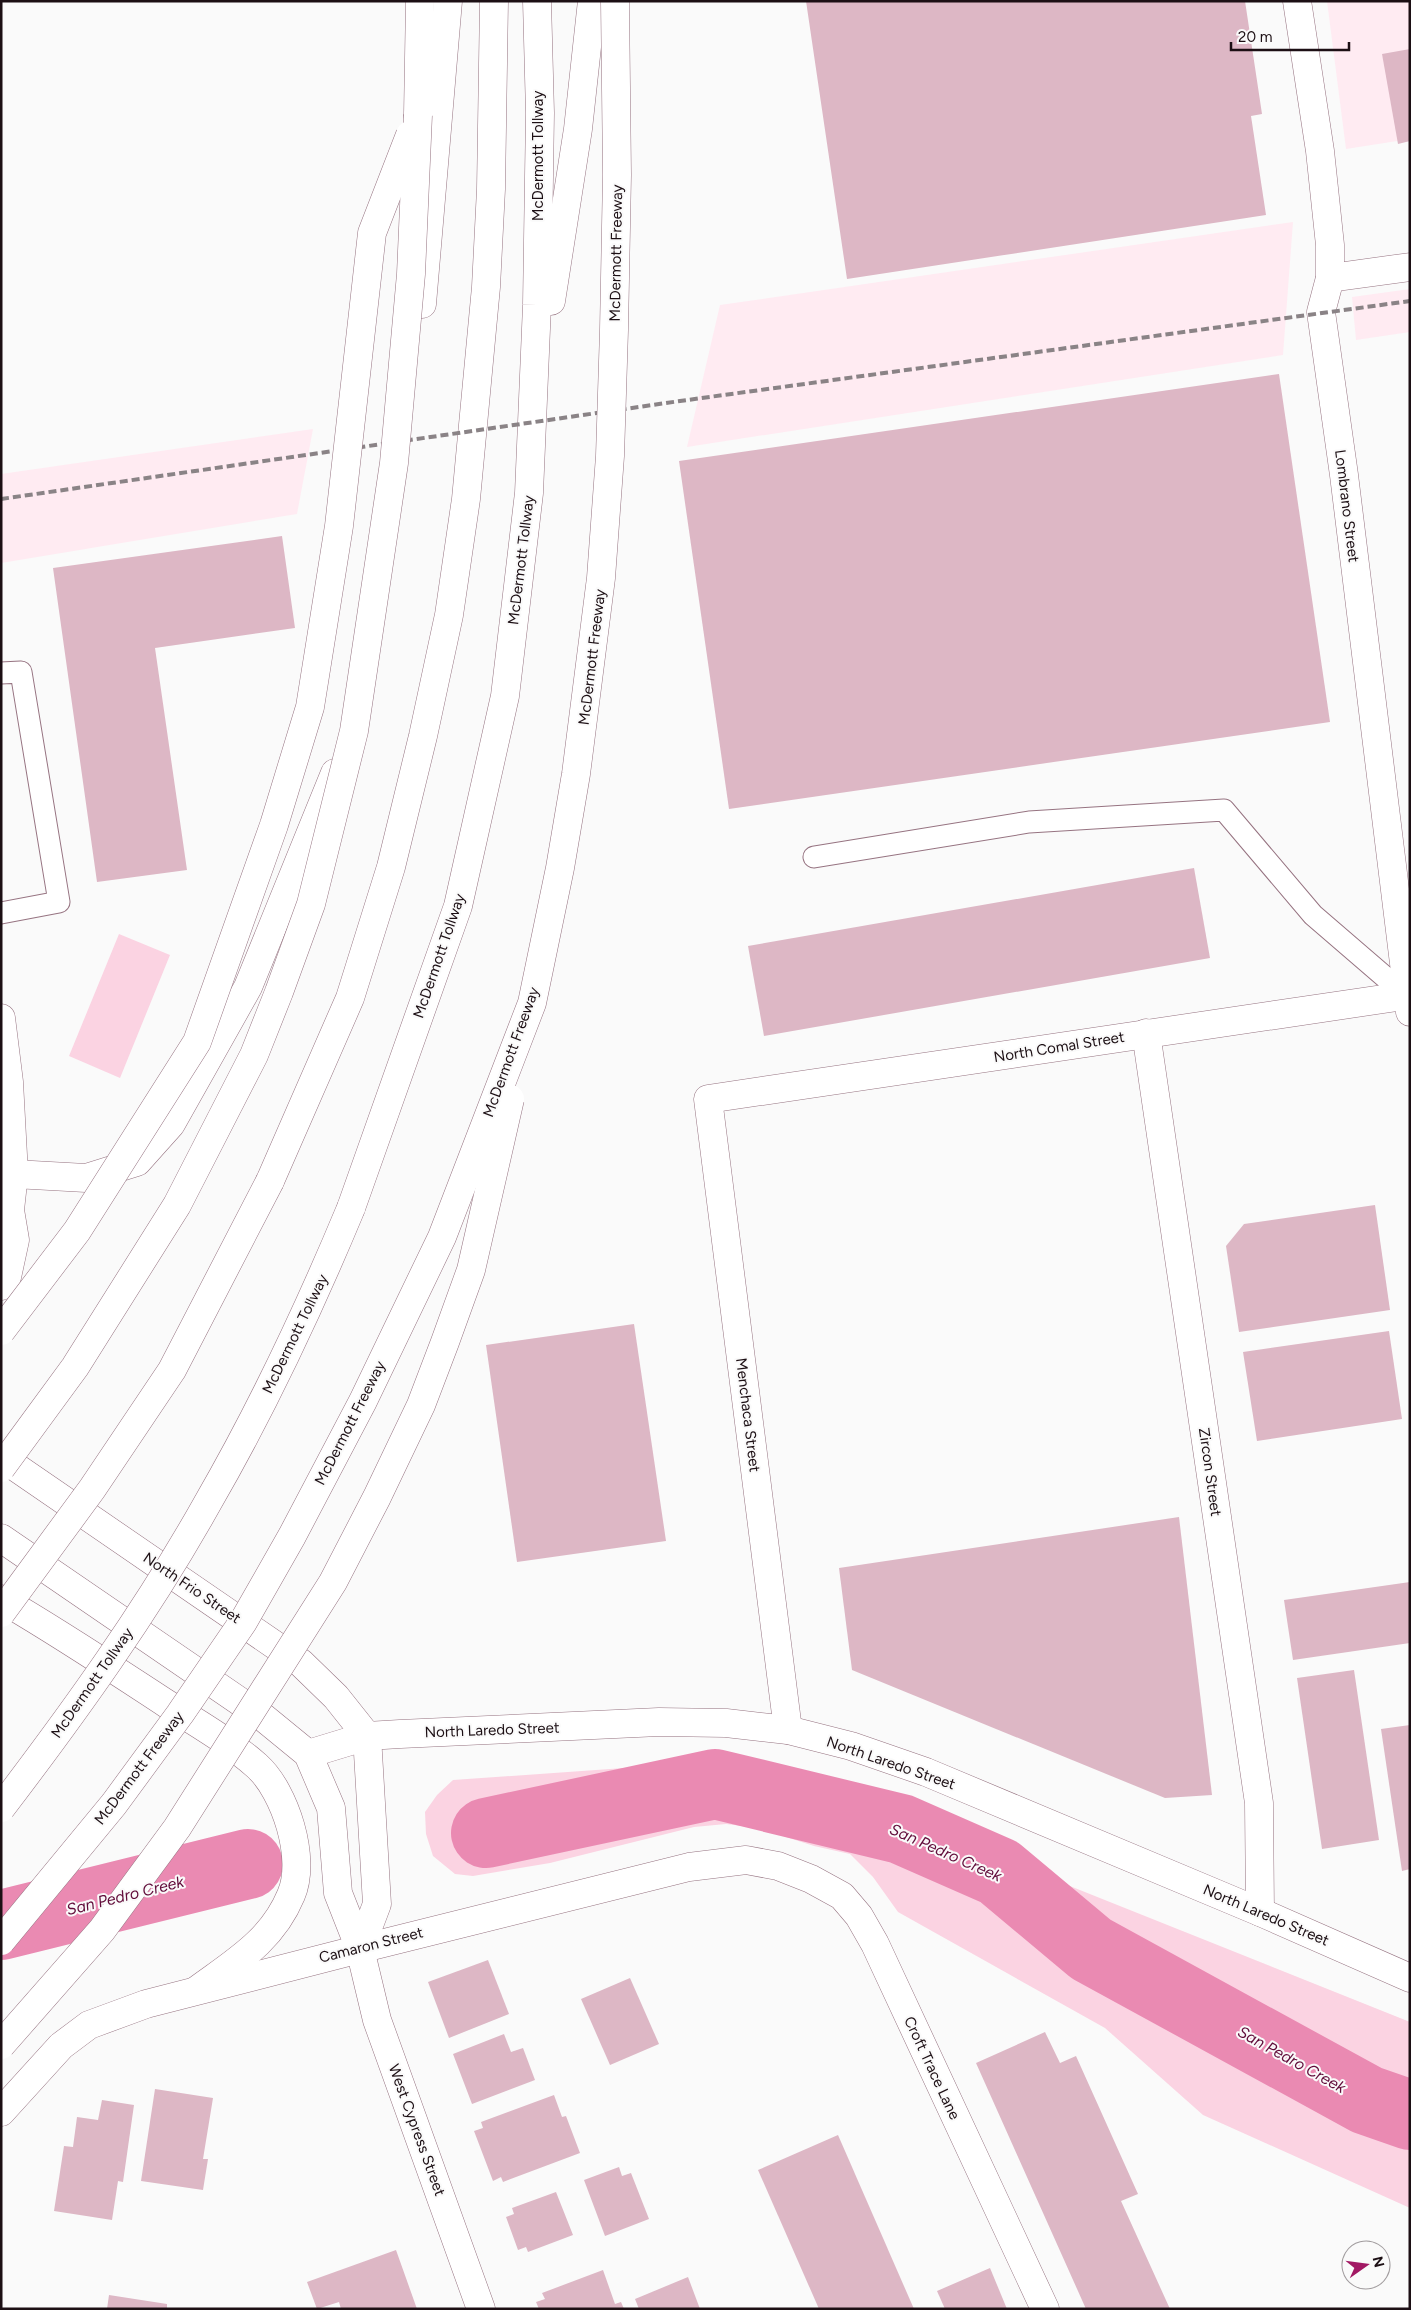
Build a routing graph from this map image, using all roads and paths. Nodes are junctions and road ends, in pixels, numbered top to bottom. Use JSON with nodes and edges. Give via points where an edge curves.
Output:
{"nodes":[{"id":1,"x":420,"y":1,"type":"edge"},
{"id":2,"x":448,"y":1,"type":"edge"},
{"id":3,"x":494,"y":1,"type":"edge"},
{"id":4,"x":537,"y":1,"type":"edge"},
{"id":5,"x":592,"y":1,"type":"edge"},
{"id":6,"x":615,"y":1,"type":"edge"},
{"id":7,"x":1297,"y":1,"type":"edge"},
{"id":8,"x":418,"y":115,"type":"junction"},
{"id":9,"x":1410,"y":267,"type":"edge"},
{"id":10,"x":1330,"y":278,"type":"junction"},
{"id":11,"x":532,"y":429,"type":"junction"},
{"id":12,"x":1,"y":674,"type":"edge"},
{"id":13,"x":814,"y":857,"type":"dead end"},
{"id":14,"x":1,"y":913,"type":"edge"},
{"id":15,"x":1409,"y":1001,"type":"edge"},
{"id":16,"x":532,"y":1003,"type":"junction"},
{"id":17,"x":1,"y":1018,"type":"edge"},
{"id":18,"x":1146,"y":1033,"type":"junction"},
{"id":19,"x":708,"y":1099,"type":"joint"},
{"id":20,"x":14,"y":1174,"type":"junction"},
{"id":21,"x":6,"y":1214,"type":"edge"},
{"id":22,"x":1,"y":1286,"type":"edge"},
{"id":23,"x":1,"y":1331,"type":"edge"},
{"id":24,"x":1,"y":1457,"type":"edge"},
{"id":25,"x":1,"y":1468,"type":"edge"},
{"id":26,"x":1,"y":1538,"type":"edge"},
{"id":27,"x":1,"y":1599,"type":"edge"},
{"id":28,"x":1,"y":1613,"type":"edge"},
{"id":29,"x":788,"y":1730,"type":"junction"},
{"id":30,"x":367,"y":1736,"type":"junction"},
{"id":31,"x":308,"y":1754,"type":"junction"},
{"id":32,"x":1,"y":1808,"type":"edge"},
{"id":33,"x":778,"y":1866,"type":"joint"},
{"id":34,"x":1260,"y":1912,"type":"junction"},
{"id":35,"x":1,"y":1941,"type":"edge"},
{"id":36,"x":360,"y":1949,"type":"junction"},
{"id":37,"x":1410,"y":1978,"type":"edge"},
{"id":38,"x":197,"y":1990,"type":"junction"},
{"id":39,"x":1,"y":2045,"type":"edge"},
{"id":40,"x":1,"y":2112,"type":"edge"},
{"id":41,"x":481,"y":2309,"type":"edge"},
{"id":42,"x":1045,"y":2309,"type":"edge"}],
"edges":[{"from":1,"to":8,"type":"main road"},
{"from":2,"to":20,"type":"main road","via":[[421,311],[388,569],[336,769],[248,987],[171,1124],[137,1162],[95,1176]]},
{"from":3,"to":28,"type":"main road","bridge":true,"via":[[486,287],[466,499],[450,615],[391,867],[353,988],[270,1182],[172,1370],[92,1489]]},
{"from":4,"to":11,"type":"main road","name":"McDermott Tollway","via":[[539,180]]},
{"from":5,"to":11,"type":"main road","via":[[578,129]]},
{"from":6,"to":16,"type":"main road","name":"McDermott Freeway","bridge":true,"via":[[617,175],[614,330],[610,456],[601,578],[575,783]]},
{"from":7,"to":10,"type":"main road","name":"Lombrano Street","via":[[1321,161],[1330,245]]},
{"from":8,"to":23,"type":"main road","bridge":true,"via":[[372,233],[339,526],[310,707],[274,825],[197,1042],[77,1231]]},
{"from":8,"to":25,"type":"main road","bridge":true,"via":[[411,274],[394,463],[354,731],[311,904],[254,1055],[177,1205],[75,1367]]},
{"from":9,"to":10,"type":"main road"},
{"from":10,"to":15,"type":"main road","name":"Lombrano Street","via":[[1321,312]]},
{"from":11,"to":32,"type":"main road","name":"McDermott Tollway","bridge":true,"via":[[529,493],[505,696],[458,906],[351,1208],[279,1369],[207,1505],[89,1691]]},
{"from":12,"to":14,"type":"lane","via":[[21,672],[59,902]]},
{"from":13,"to":15,"type":"lane","via":[[1029,822],[1224,810],[1313,915]]},
{"from":15,"to":18,"type":"main road","name":"North Comal Street"},
{"from":16,"to":35,"type":"main road","name":"McDermott Freeway","bridge":true,"via":[[442,1237],[363,1400],[243,1622],[114,1804]]},
{"from":16,"to":39,"type":"main road","bridge":true,"via":[[471,1270],[420,1405],[377,1497],[333,1582],[177,1828],[102,1930]]},
{"from":17,"to":20,"type":"main road","via":[[9,1082]]},
{"from":18,"to":19,"type":"main road","name":"North Comal Street"},
{"from":18,"to":34,"type":"main road","name":"Zircon Street","via":[[1259,1803]]},
{"from":19,"to":29,"type":"main road","name":"Menchaca Street"},
{"from":20,"to":21,"type":"main road"},
{"from":21,"to":22,"type":"main road","via":[[15,1240],[7,1277]]},
{"from":24,"to":30,"type":"main road","name":"North Frio Street","via":[[301,1662],[336,1696]]},
{"from":26,"to":31,"type":"main road","via":[[264,1718]]},
{"from":27,"to":38,"type":"main road","via":[[58,1632],[223,1741],[258,1767],[276,1789],[293,1838],[296,1867],[292,1894],[258,1945]]},
{"from":29,"to":30,"type":"main road","name":"North Laredo Street","via":[[726,1723],[658,1722]]},
{"from":29,"to":34,"type":"main road","name":"North Laredo Street","via":[[851,1746],[926,1772]]},
{"from":30,"to":31,"type":"main road","name":"North Laredo Street"},
{"from":30,"to":36,"type":"main road","via":[[377,1904]]},
{"from":31,"to":36,"type":"main road","name":"West Cypress Street","via":[[331,1808],[338,1893]]},
{"from":33,"to":36,"type":"main road","name":"Camaron Street","via":[[746,1860],[689,1867]]},
{"from":33,"to":42,"type":"main road","name":"Croft Trace Lane","via":[[842,1896],[859,1916]]},
{"from":34,"to":37,"type":"main road","name":"North Laredo Street"},
{"from":36,"to":38,"type":"main road","name":"Camaron Street"},
{"from":36,"to":41,"type":"main road","name":"West Cypress Street","via":[[377,2020]]},
{"from":38,"to":40,"type":"main road","name":"Camaron Street","via":[[89,2025],[61,2046]]}]}
